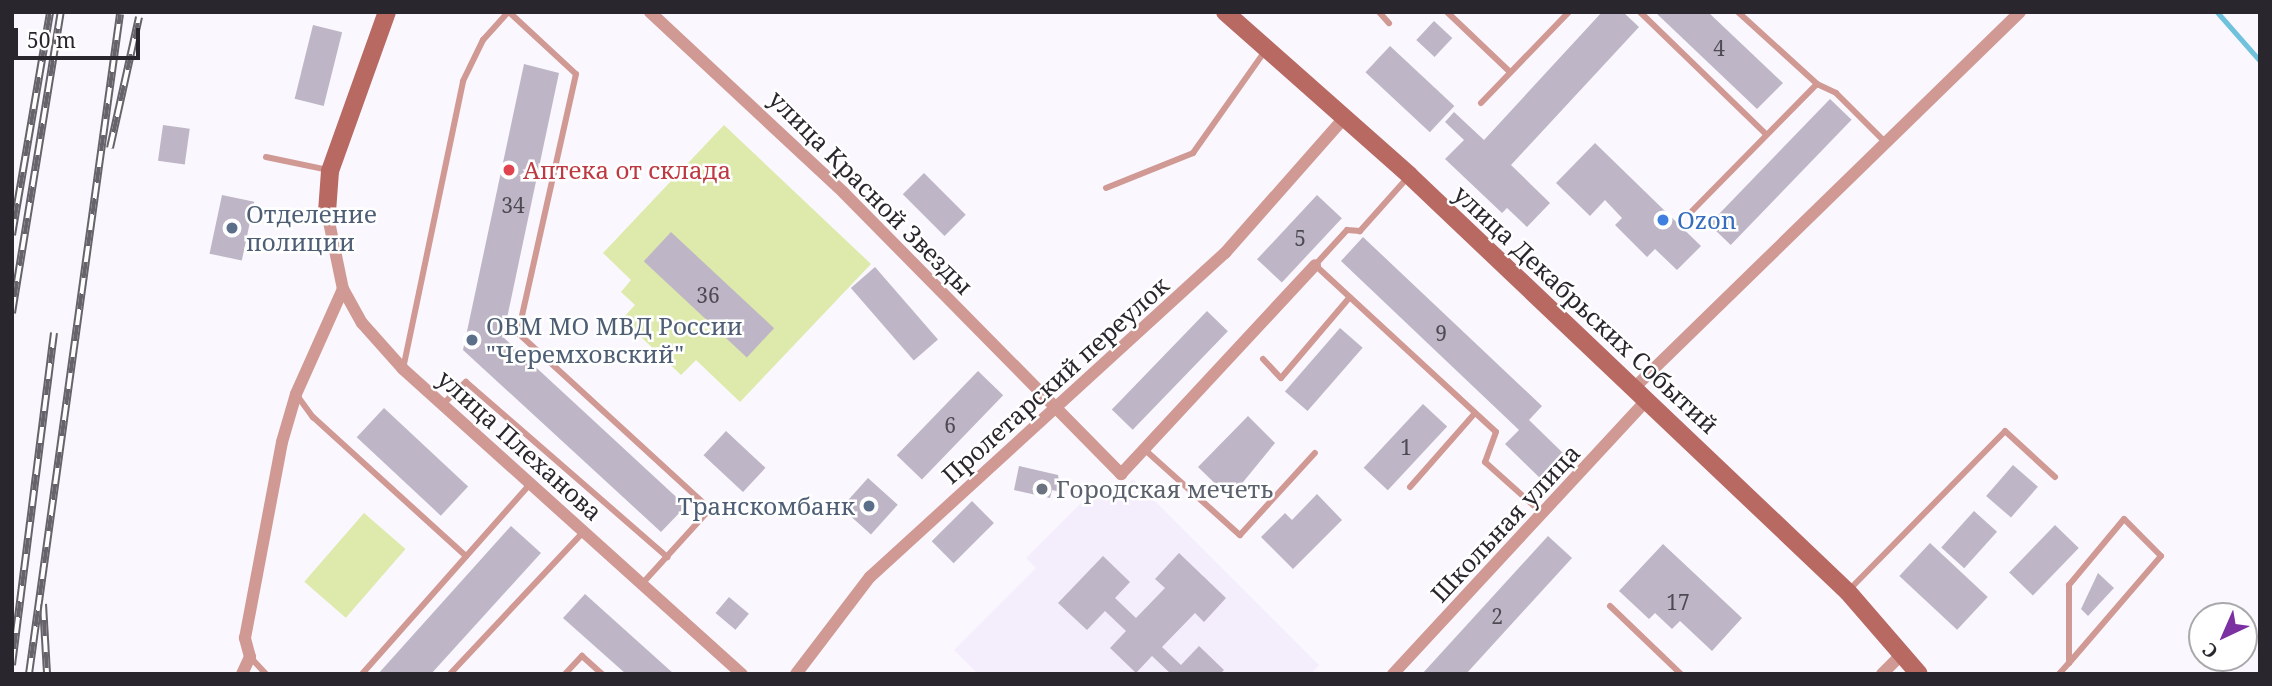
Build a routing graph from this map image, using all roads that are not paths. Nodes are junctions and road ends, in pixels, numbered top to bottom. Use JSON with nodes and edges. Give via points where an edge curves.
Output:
{"nodes":[{"id":1,"x":387,"y":12,"type":"edge"},
{"id":2,"x":509,"y":12,"type":"edge"},
{"id":3,"x":650,"y":12,"type":"edge"},
{"id":4,"x":1379,"y":12,"type":"edge"},
{"id":5,"x":1447,"y":12,"type":"edge"},
{"id":6,"x":1569,"y":12,"type":"edge"},
{"id":7,"x":1640,"y":12,"type":"edge"},
{"id":8,"x":1738,"y":12,"type":"edge"},
{"id":9,"x":2020,"y":12,"type":"edge"},
{"id":10,"x":1231,"y":14,"type":"edge"},
{"id":11,"x":1389,"y":23,"type":"dead end"},
{"id":12,"x":1267,"y":49,"type":"junction"},
{"id":13,"x":1510,"y":72,"type":"junction"},
{"id":14,"x":1817,"y":84,"type":"junction"},
{"id":15,"x":1481,"y":103,"type":"dead end"},
{"id":16,"x":1345,"y":117,"type":"junction"},
{"id":17,"x":1766,"y":134,"type":"junction"},
{"id":18,"x":1886,"y":143,"type":"junction"},
{"id":19,"x":266,"y":157,"type":"dead end"},
{"id":20,"x":330,"y":171,"type":"junction"},
{"id":21,"x":1409,"y":175,"type":"junction"},
{"id":22,"x":1106,"y":188,"type":"dead end"},
{"id":23,"x":1692,"y":211,"type":"dead end"},
{"id":24,"x":327,"y":212,"type":"joint"},
{"id":25,"x":1315,"y":264,"type":"junction"},
{"id":26,"x":343,"y":289,"type":"junction"},
{"id":27,"x":1350,"y":297,"type":"junction"},
{"id":28,"x":1263,"y":359,"type":"dead end"},
{"id":29,"x":403,"y":369,"type":"junction"},
{"id":30,"x":296,"y":394,"type":"junction"},
{"id":31,"x":1640,"y":394,"type":"junction"},
{"id":32,"x":443,"y":404,"type":"junction"},
{"id":33,"x":1056,"y":408,"type":"junction"},
{"id":34,"x":1475,"y":413,"type":"junction"},
{"id":35,"x":1144,"y":449,"type":"junction"},
{"id":36,"x":1315,"y":453,"type":"dead end"},
{"id":37,"x":2055,"y":477,"type":"dead end"},
{"id":38,"x":531,"y":482,"type":"junction"},
{"id":39,"x":1409,"y":487,"type":"dead end"},
{"id":40,"x":1542,"y":513,"type":"junction"},
{"id":41,"x":585,"y":530,"type":"junction"},
{"id":42,"x":466,"y":556,"type":"junction"},
{"id":43,"x":667,"y":557,"type":"junction"},
{"id":44,"x":643,"y":583,"type":"junction"},
{"id":45,"x":1848,"y":592,"type":"junction"},
{"id":46,"x":1611,"y":606,"type":"dead end"},
{"id":47,"x":1902,"y":654,"type":"junction"},
{"id":48,"x":250,"y":657,"type":"junction"},
{"id":49,"x":2069,"y":663,"type":"junction"},
{"id":50,"x":242,"y":674,"type":"edge"},
{"id":51,"x":266,"y":674,"type":"edge"},
{"id":52,"x":362,"y":674,"type":"edge"},
{"id":53,"x":450,"y":674,"type":"edge"},
{"id":54,"x":565,"y":674,"type":"edge"},
{"id":55,"x":603,"y":674,"type":"edge"},
{"id":56,"x":742,"y":674,"type":"edge"},
{"id":57,"x":796,"y":674,"type":"edge"},
{"id":58,"x":1394,"y":674,"type":"edge"},
{"id":59,"x":1681,"y":674,"type":"edge"},
{"id":60,"x":1882,"y":674,"type":"edge"},
{"id":61,"x":1919,"y":674,"type":"edge"},
{"id":62,"x":1926,"y":674,"type":"edge"},
{"id":63,"x":2059,"y":674,"type":"edge"}],
"edges":[{"from":1,"to":20,"type":"street"},
{"from":2,"to":29,"type":"lane","via":[[483,40],[463,81]]},
{"from":2,"to":43,"type":"lane","via":[[576,75],[518,333],[710,509]]},
{"from":3,"to":33,"type":"street","name":"улица Красной Звезды","via":[[844,193]]},
{"from":4,"to":11,"type":"lane"},
{"from":5,"to":13,"type":"lane"},
{"from":6,"to":13,"type":"lane"},
{"from":7,"to":17,"type":"lane"},
{"from":8,"to":14,"type":"lane"},
{"from":9,"to":18,"type":"street","name":"Школьная улица"},
{"from":10,"to":12,"type":"street","name":"улица Декабрьских Событий"},
{"from":12,"to":16,"type":"street","name":"улица Декабрьских Событий"},
{"from":12,"to":22,"type":"lane","via":[[1193,153]]},
{"from":13,"to":15,"type":"lane"},
{"from":14,"to":17,"type":"lane"},
{"from":14,"to":18,"type":"lane","via":[[1836,93]]},
{"from":16,"to":21,"type":"street","name":"улица Декабрьских Событий"},
{"from":16,"to":33,"type":"street","name":"Пролетарский переулок","via":[[1225,253]]},
{"from":17,"to":23,"type":"lane"},
{"from":18,"to":31,"type":"street","name":"Школьная улица"},
{"from":19,"to":20,"type":"lane"},
{"from":20,"to":24,"type":"street"},
{"from":21,"to":25,"type":"lane","via":[[1360,231],[1347,230]]},
{"from":21,"to":31,"type":"street","name":"улица Декабрьских Событий"},
{"from":24,"to":26,"type":"street","name":"улица Плеханова"},
{"from":25,"to":27,"type":"lane"},
{"from":25,"to":35,"type":"street"},
{"from":26,"to":29,"type":"street","name":"улица Плеханова","via":[[362,323]]},
{"from":26,"to":30,"type":"street"},
{"from":27,"to":28,"type":"lane","via":[[1282,378]]},
{"from":27,"to":34,"type":"lane"},
{"from":29,"to":32,"type":"street","name":"улица Плеханова"},
{"from":30,"to":42,"type":"lane","via":[[313,417]]},
{"from":30,"to":48,"type":"street","via":[[282,442],[245,638]]},
{"from":31,"to":40,"type":"street","name":"Школьная улица"},
{"from":31,"to":45,"type":"street","name":"улица Декабрьских Событий"},
{"from":32,"to":38,"type":"street","name":"улица Плеханова"},
{"from":32,"to":43,"type":"lane","via":[[466,382]]},
{"from":33,"to":35,"type":"street","name":"улица Красной Звезды","via":[[1121,474]]},
{"from":33,"to":57,"type":"street","name":"Пролетарский переулок","via":[[870,577]]},
{"from":34,"to":39,"type":"lane"},
{"from":34,"to":40,"type":"lane","via":[[1496,432],[1485,462]]},
{"from":35,"to":36,"type":"lane","via":[[1240,535]]},
{"from":37,"to":45,"type":"lane","via":[[2005,431]]},
{"from":38,"to":41,"type":"street","name":"улица Плеханова"},
{"from":38,"to":42,"type":"lane"},
{"from":40,"to":58,"type":"street","name":"Школьная улица"},
{"from":41,"to":44,"type":"street","name":"улица Плеханова"},
{"from":41,"to":53,"type":"lane"},
{"from":42,"to":52,"type":"lane"},
{"from":43,"to":44,"type":"lane"},
{"from":44,"to":56,"type":"street","name":"улица Плеханова"},
{"from":45,"to":47,"type":"street","name":"улица Декабрьских Событий"},
{"from":46,"to":59,"type":"lane"},
{"from":47,"to":60,"type":"street"},
{"from":47,"to":61,"type":"street","name":"улица Декабрьских Событий"},
{"from":47,"to":62,"type":"street","name":"улица Декабрьских Событий"},
{"from":48,"to":50,"type":"street"},
{"from":48,"to":51,"type":"lane"},
{"from":49,"to":49,"type":"lane","via":[[2161,556],[2124,519],[2069,585]]},
{"from":49,"to":63,"type":"lane"},
{"from":54,"to":55,"type":"lane","via":[[582,656]]}]}
